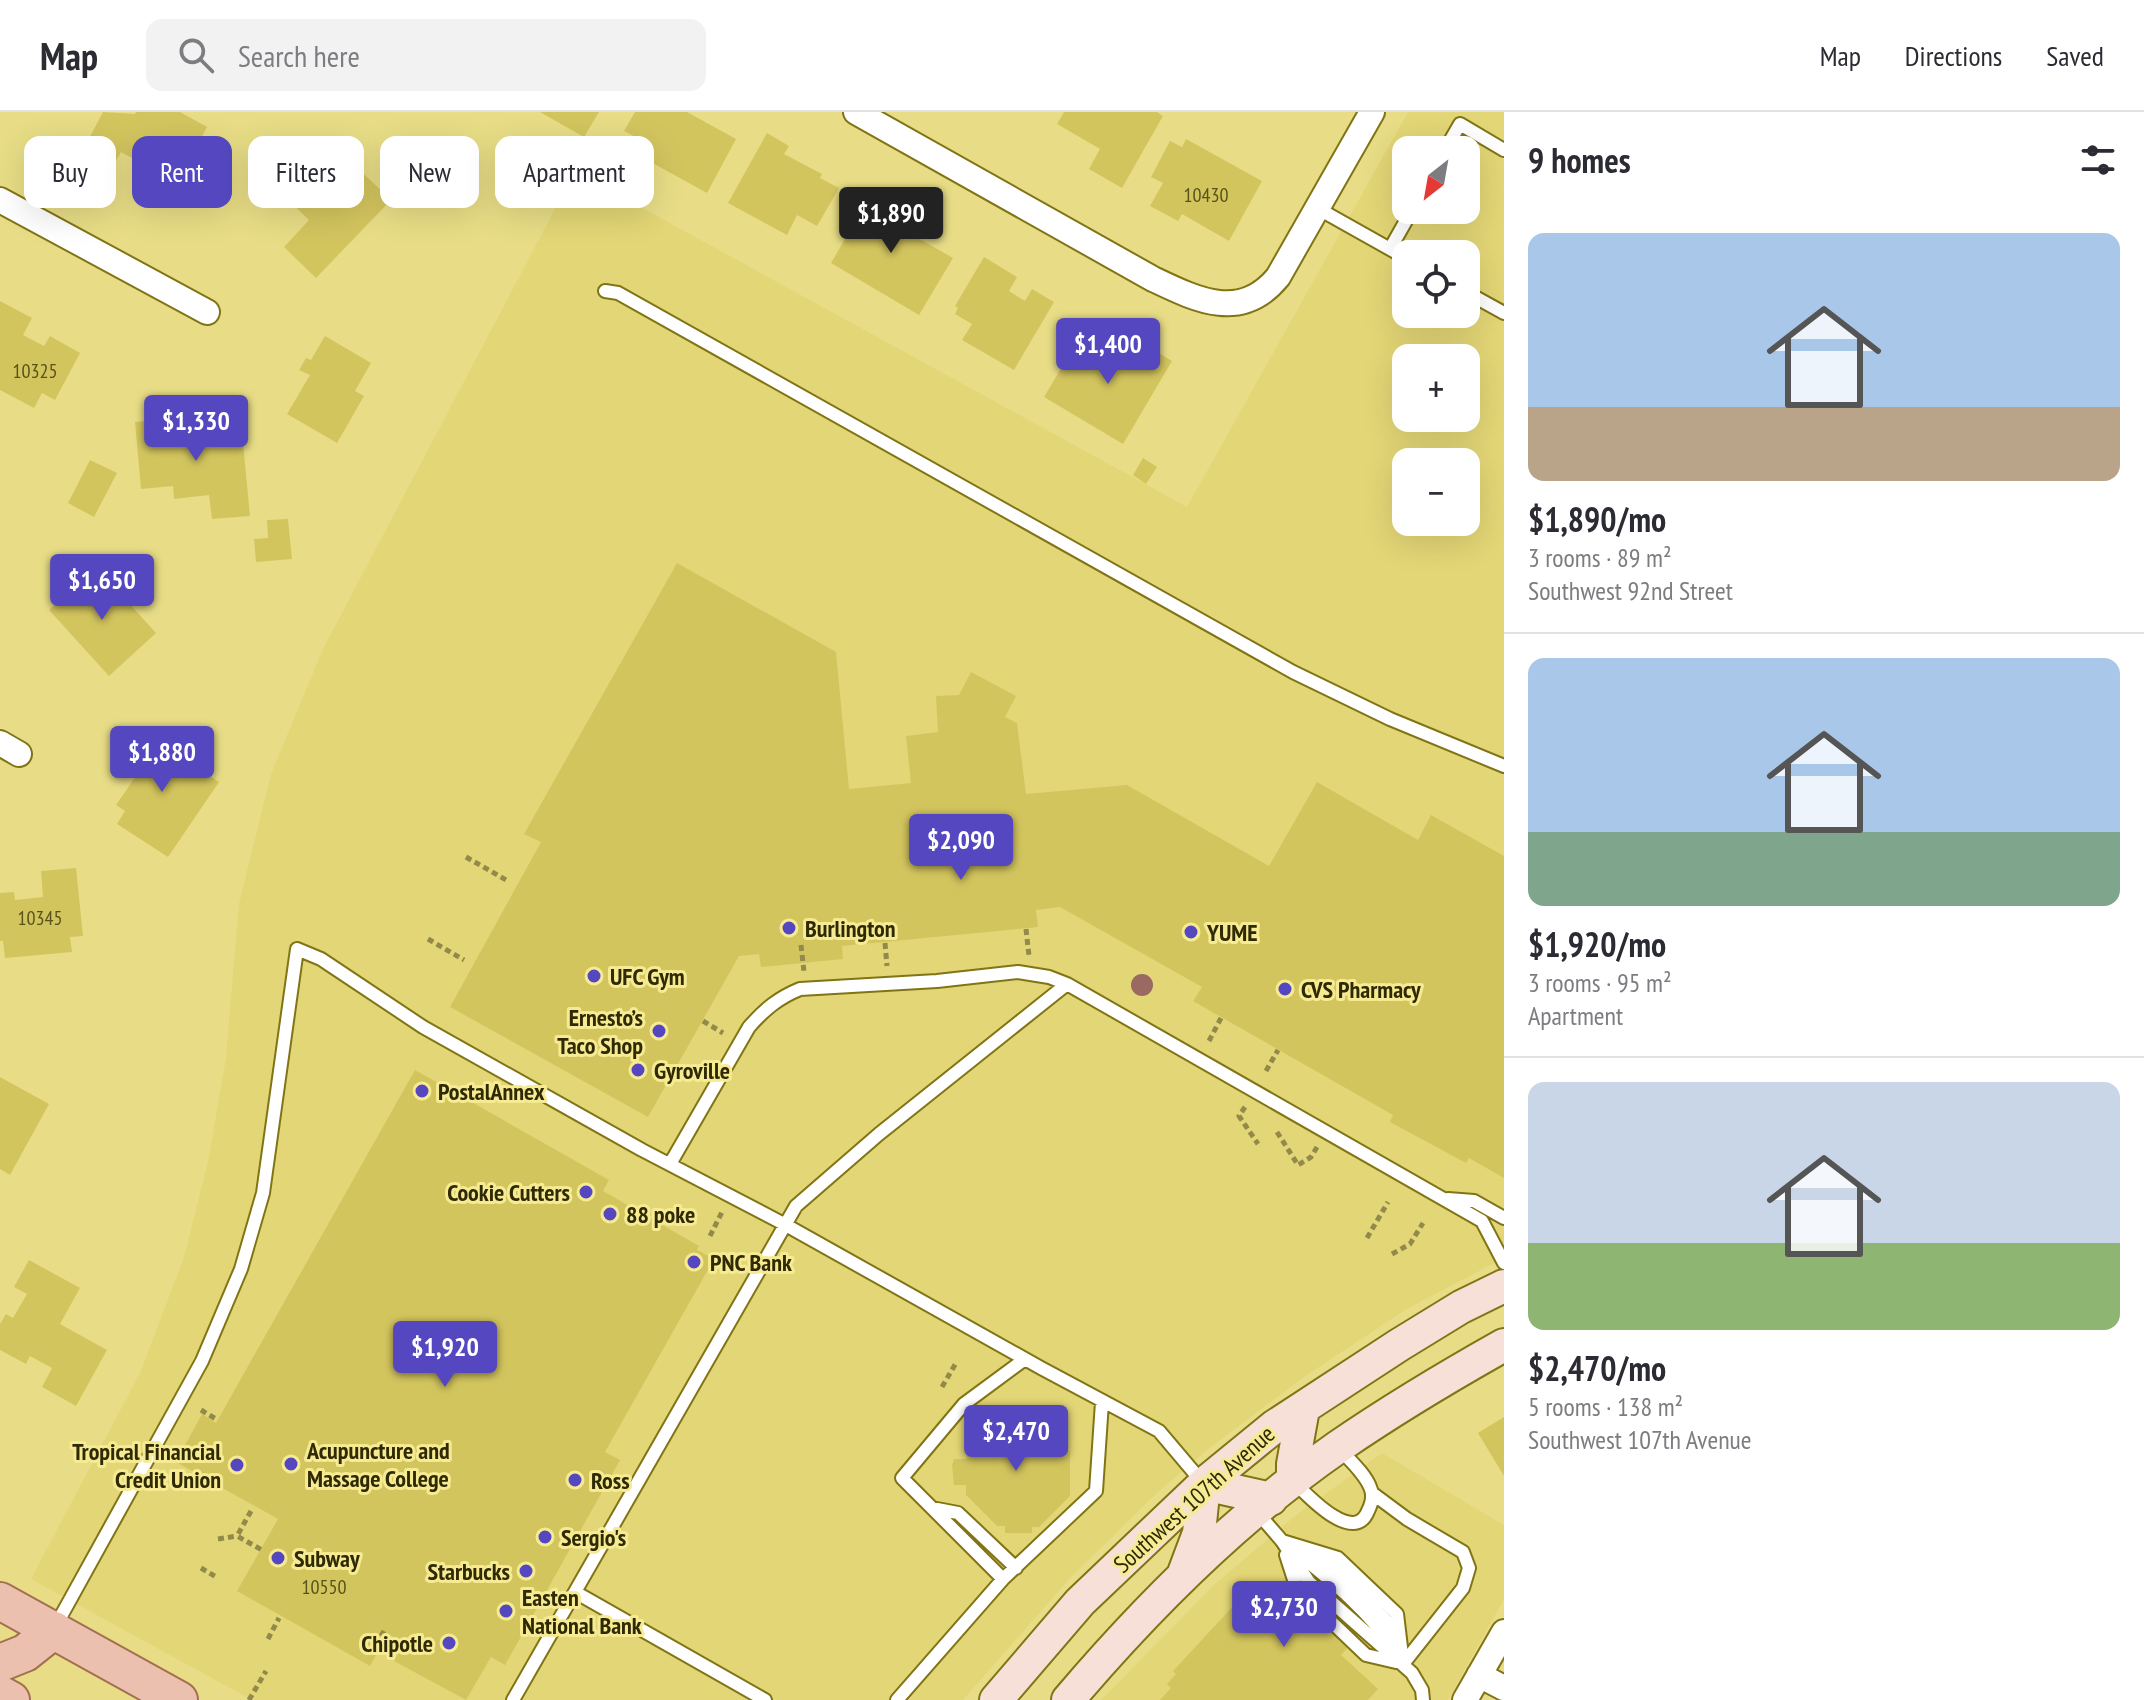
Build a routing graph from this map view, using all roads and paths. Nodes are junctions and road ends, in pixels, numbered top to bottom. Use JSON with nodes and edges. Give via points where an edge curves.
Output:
{"nodes":[{"id":1,"x":856,"y":112,"type":"edge"},
{"id":2,"x":1372,"y":112,"type":"edge"},
{"id":3,"x":1453,"y":136,"type":"edge"},
{"id":4,"x":1504,"y":150,"type":"edge"},
{"id":5,"x":0,"y":200,"type":"edge"},
{"id":6,"x":1317,"y":208,"type":"junction"},
{"id":7,"x":1404,"y":224,"type":"edge"},
{"id":8,"x":1390,"y":249,"type":"joint"},
{"id":9,"x":605,"y":291,"type":"dead end"},
{"id":10,"x":1480,"y":300,"type":"edge"},
{"id":11,"x":207,"y":312,"type":"dead end"},
{"id":12,"x":1504,"y":313,"type":"edge"},
{"id":13,"x":1504,"y":766,"type":"edge"},
{"id":14,"x":466,"y":857,"type":"dead end"},
{"id":15,"x":508,"y":881,"type":"dead end"},
{"id":16,"x":1026,"y":929,"type":"dead end"},
{"id":17,"x":428,"y":939,"type":"dead end"},
{"id":18,"x":885,"y":943,"type":"dead end"},
{"id":19,"x":801,"y":945,"type":"dead end"},
{"id":20,"x":1029,"y":953,"type":"dead end"},
{"id":21,"x":464,"y":960,"type":"dead end"},
{"id":22,"x":887,"y":967,"type":"dead end"},
{"id":23,"x":805,"y":976,"type":"dead end"},
{"id":24,"x":1067,"y":984,"type":"junction"},
{"id":25,"x":1221,"y":1018,"type":"dead end"},
{"id":26,"x":703,"y":1021,"type":"dead end"},
{"id":27,"x":725,"y":1034,"type":"dead end"},
{"id":28,"x":1210,"y":1039,"type":"dead end"},
{"id":29,"x":1278,"y":1050,"type":"dead end"},
{"id":30,"x":1266,"y":1071,"type":"dead end"},
{"id":31,"x":1241,"y":1114,"type":"dead end"},
{"id":32,"x":1277,"y":1132,"type":"dead end"},
{"id":33,"x":1258,"y":1144,"type":"dead end"},
{"id":34,"x":1318,"y":1147,"type":"dead end"},
{"id":35,"x":670,"y":1164,"type":"junction"},
{"id":36,"x":1441,"y":1198,"type":"junction"},
{"id":37,"x":1388,"y":1202,"type":"dead end"},
{"id":38,"x":721,"y":1213,"type":"dead end"},
{"id":39,"x":1504,"y":1218,"type":"edge"},
{"id":40,"x":1423,"y":1223,"type":"dead end"},
{"id":41,"x":784,"y":1224,"type":"junction"},
{"id":42,"x":710,"y":1236,"type":"dead end"},
{"id":43,"x":1367,"y":1238,"type":"dead end"},
{"id":44,"x":1392,"y":1254,"type":"dead end"},
{"id":45,"x":1504,"y":1263,"type":"edge"},
{"id":46,"x":1504,"y":1286,"type":"edge"},
{"id":47,"x":1504,"y":1345,"type":"edge"},
{"id":48,"x":1025,"y":1359,"type":"junction"},
{"id":49,"x":956,"y":1363,"type":"dead end"},
{"id":50,"x":942,"y":1387,"type":"dead end"},
{"id":51,"x":1102,"y":1402,"type":"junction"},
{"id":52,"x":1303,"y":1409,"type":"junction"},
{"id":53,"x":201,"y":1410,"type":"dead end"},
{"id":54,"x":216,"y":1419,"type":"dead end"},
{"id":55,"x":1338,"y":1447,"type":"junction"},
{"id":56,"x":1204,"y":1484,"type":"junction"},
{"id":57,"x":1372,"y":1493,"type":"junction"},
{"id":58,"x":1274,"y":1497,"type":"junction"},
{"id":59,"x":935,"y":1509,"type":"junction"},
{"id":60,"x":251,"y":1511,"type":"dead end"},
{"id":61,"x":237,"y":1536,"type":"junction"},
{"id":62,"x":218,"y":1539,"type":"dead end"},
{"id":63,"x":1282,"y":1541,"type":"junction"},
{"id":64,"x":262,"y":1550,"type":"dead end"},
{"id":65,"x":201,"y":1568,"type":"dead end"},
{"id":66,"x":1016,"y":1568,"type":"junction"},
{"id":67,"x":1183,"y":1576,"type":"junction"},
{"id":68,"x":218,"y":1578,"type":"dead end"},
{"id":69,"x":1003,"y":1579,"type":"junction"},
{"id":70,"x":575,"y":1592,"type":"junction"},
{"id":71,"x":0,"y":1601,"type":"edge"},
{"id":72,"x":279,"y":1618,"type":"dead end"},
{"id":73,"x":54,"y":1630,"type":"junction"},
{"id":74,"x":1504,"y":1632,"type":"edge"},
{"id":75,"x":268,"y":1639,"type":"dead end"},
{"id":76,"x":0,"y":1663,"type":"edge"},
{"id":77,"x":1403,"y":1664,"type":"junction"},
{"id":78,"x":266,"y":1671,"type":"dead end"},
{"id":79,"x":1479,"y":1675,"type":"junction"},
{"id":80,"x":1504,"y":1688,"type":"edge"},
{"id":81,"x":0,"y":1694,"type":"edge"},
{"id":82,"x":11,"y":1700,"type":"edge"},
{"id":83,"x":179,"y":1700,"type":"edge"},
{"id":84,"x":249,"y":1700,"type":"edge"},
{"id":85,"x":513,"y":1700,"type":"edge"},
{"id":86,"x":765,"y":1700,"type":"edge"},
{"id":87,"x":897,"y":1700,"type":"edge"},
{"id":88,"x":996,"y":1700,"type":"edge"},
{"id":89,"x":1068,"y":1700,"type":"edge"},
{"id":90,"x":1423,"y":1700,"type":"edge"},
{"id":91,"x":1465,"y":1700,"type":"edge"}],
"edges":[{"from":1,"to":6,"type":"street","via":[[1153,279],[1206,302],[1245,301],[1264,291],[1278,277]]},
{"from":2,"to":6,"type":"street"},
{"from":3,"to":4,"type":"lane","via":[[1460,124]]},
{"from":5,"to":11,"type":"street"},
{"from":6,"to":8,"type":"lane"},
{"from":7,"to":8,"type":"lane"},
{"from":9,"to":13,"type":"lane","via":[[618,293],[1293,672]]},
{"from":10,"to":12,"type":"lane"},
{"from":14,"to":15,"type":"path"},
{"from":16,"to":20,"type":"path"},
{"from":17,"to":21,"type":"path"},
{"from":18,"to":22,"type":"path"},
{"from":19,"to":23,"type":"path"},
{"from":24,"to":35,"type":"lane","via":[[1018,972],[800,989],[782,996],[749,1027]]},
{"from":24,"to":36,"type":"lane"},
{"from":24,"to":41,"type":"lane","via":[[814,1188]]},
{"from":25,"to":28,"type":"path"},
{"from":26,"to":27,"type":"path"},
{"from":29,"to":30,"type":"path"},
{"from":31,"to":33,"type":"path"},
{"from":32,"to":34,"type":"path","via":[[1298,1165]]},
{"from":35,"to":41,"type":"lane"},
{"from":35,"to":73,"type":"lane","via":[[423,1027],[321,959],[297,949],[263,1193],[241,1269],[206,1352]]},
{"from":36,"to":39,"type":"lane","via":[[1474,1201]]},
{"from":36,"to":45,"type":"lane","via":[[1482,1221]]},
{"from":37,"to":43,"type":"path"},
{"from":38,"to":42,"type":"path"},
{"from":40,"to":44,"type":"path","via":[[1410,1244]]},
{"from":41,"to":48,"type":"lane"},
{"from":41,"to":70,"type":"lane"},
{"from":46,"to":52,"type":"main road","name":"Southwest 107th Avenue","via":[[1461,1307]]},
{"from":47,"to":55,"type":"main road","name":"Southwest 107th Avenue"},
{"from":48,"to":51,"type":"lane"},
{"from":48,"to":59,"type":"lane","via":[[964,1404],[902,1478]]},
{"from":49,"to":50,"type":"path"},
{"from":51,"to":56,"type":"lane","via":[[1159,1431]]},
{"from":51,"to":66,"type":"lane","via":[[1096,1491]]},
{"from":52,"to":56,"type":"main road","name":"Southwest 107th Avenue"},
{"from":52,"to":58,"type":"main road","via":[[1293,1464]]},
{"from":53,"to":54,"type":"path"},
{"from":55,"to":57,"type":"lane"},
{"from":55,"to":58,"type":"main road","name":"Southwest 107th Avenue"},
{"from":56,"to":58,"type":"main road"},
{"from":56,"to":67,"type":"main road","via":[[1199,1533]]},
{"from":56,"to":88,"type":"main road","name":"Southwest 107th Avenue","via":[[1080,1602]]},
{"from":57,"to":58,"type":"lane","via":[[1367,1516],[1349,1523],[1318,1507]]},
{"from":57,"to":77,"type":"lane","via":[[1463,1552],[1469,1568],[1463,1588]]},
{"from":58,"to":63,"type":"lane"},
{"from":58,"to":67,"type":"main road","name":"Southwest 107th Avenue"},
{"from":59,"to":66,"type":"lane","via":[[958,1513]]},
{"from":59,"to":69,"type":"lane"},
{"from":60,"to":61,"type":"path"},
{"from":61,"to":62,"type":"path"},
{"from":61,"to":64,"type":"path"},
{"from":63,"to":77,"type":"lane","via":[[1384,1634]]},
{"from":63,"to":77,"type":"lane","via":[[1297,1589],[1366,1655]]},
{"from":63,"to":77,"type":"lane","via":[[1338,1558],[1397,1614]]},
{"from":65,"to":68,"type":"path"},
{"from":66,"to":69,"type":"lane"},
{"from":67,"to":89,"type":"main road","name":"Southwest 107th Avenue"},
{"from":69,"to":87,"type":"lane"},
{"from":70,"to":85,"type":"lane"},
{"from":70,"to":86,"type":"lane"},
{"from":71,"to":73,"type":"main road"},
{"from":72,"to":75,"type":"path"},
{"from":73,"to":76,"type":"main road","via":[[25,1653]]},
{"from":73,"to":83,"type":"main road"},
{"from":74,"to":79,"type":"street"},
{"from":77,"to":90,"type":"lane","via":[[1418,1681]]},
{"from":78,"to":84,"type":"path"},
{"from":79,"to":80,"type":"street"},
{"from":79,"to":91,"type":"street"},
{"from":81,"to":82,"type":"main road"}]}
